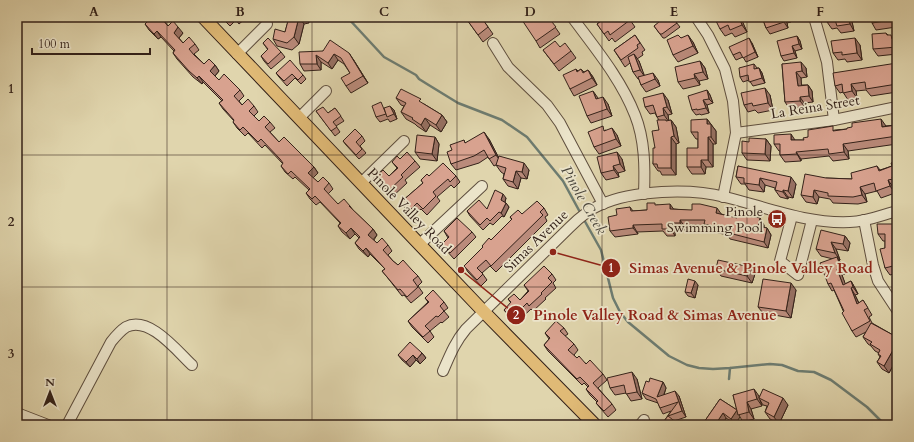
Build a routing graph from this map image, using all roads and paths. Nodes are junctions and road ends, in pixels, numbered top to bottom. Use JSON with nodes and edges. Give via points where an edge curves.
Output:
{"nodes":[{"id":1,"x":203,"y":17,"type":"edge"},
{"id":2,"x":572,"y":17,"type":"edge"},
{"id":3,"x":696,"y":17,"type":"edge"},
{"id":4,"x":814,"y":17,"type":"edge"},
{"id":5,"x":267,"y":24,"type":"dead end"},
{"id":6,"x":493,"y":43,"type":"dead end"},
{"id":7,"x":237,"y":54,"type":"junction"},
{"id":8,"x":326,"y":92,"type":"dead end"},
{"id":9,"x":897,"y":107,"type":"edge"},
{"id":10,"x":299,"y":118,"type":"junction"},
{"id":11,"x":834,"y":120,"type":"junction"},
{"id":12,"x":736,"y":133,"type":"junction"},
{"id":13,"x":404,"y":142,"type":"dead end"},
{"id":14,"x":361,"y":183,"type":"junction"},
{"id":15,"x":482,"y":186,"type":"dead end"},
{"id":16,"x":644,"y":194,"type":"junction"},
{"id":17,"x":723,"y":197,"type":"junction"},
{"id":18,"x":602,"y":204,"type":"junction"},
{"id":19,"x":897,"y":211,"type":"edge"},
{"id":20,"x":792,"y":216,"type":"junction"},
{"id":21,"x":812,"y":220,"type":"junction"},
{"id":22,"x":864,"y":220,"type":"junction"},
{"id":23,"x":420,"y":244,"type":"junction"},
{"id":24,"x":897,"y":310,"type":"edge"},
{"id":25,"x":483,"y":311,"type":"junction"},
{"id":26,"x":192,"y":365,"type":"dead end"},
{"id":27,"x":443,"y":371,"type":"dead end"},
{"id":28,"x":17,"y":413,"type":"edge"},
{"id":29,"x":48,"y":425,"type":"edge"},
{"id":30,"x":67,"y":425,"type":"edge"},
{"id":31,"x":595,"y":425,"type":"edge"}],
"edges":[{"from":1,"to":7,"type":"main road","name":"Pinole Valley Road"},
{"from":2,"to":16,"type":"street","via":[[617,80],[636,116],[645,163]]},
{"from":3,"to":12,"type":"street","via":[[725,69],[733,101]]},
{"from":4,"to":11,"type":"street","via":[[827,62]]},
{"from":5,"to":7,"type":"street"},
{"from":6,"to":18,"type":"street","via":[[508,67],[548,105]]},
{"from":7,"to":10,"type":"main road","name":"Pinole Valley Road"},
{"from":8,"to":10,"type":"street"},
{"from":9,"to":11,"type":"street","name":"La Reina Street"},
{"from":10,"to":14,"type":"main road","name":"Pinole Valley Road"},
{"from":11,"to":12,"type":"street","name":"La Reina Street"},
{"from":12,"to":17,"type":"street"},
{"from":13,"to":14,"type":"street"},
{"from":14,"to":23,"type":"main road","name":"Pinole Valley Road"},
{"from":15,"to":23,"type":"street"},
{"from":16,"to":17,"type":"street","name":"Simas Avenue","via":[[687,192]]},
{"from":16,"to":18,"type":"street","name":"Simas Avenue","via":[[624,196]]},
{"from":17,"to":20,"type":"street","name":"Simas Avenue"},
{"from":18,"to":25,"type":"street","name":"Simas Avenue","via":[[586,213],[570,227]]},
{"from":19,"to":22,"type":"street","name":"Simas Avenue"},
{"from":20,"to":21,"type":"street","name":"Simas Avenue"},
{"from":20,"to":21,"type":"street","via":[[780,261],[798,275]]},
{"from":21,"to":22,"type":"street","name":"Simas Avenue"},
{"from":22,"to":24,"type":"street","via":[[878,281]]},
{"from":23,"to":25,"type":"main road","name":"Pinole Valley Road"},
{"from":25,"to":27,"type":"street","name":"Simas Avenue","via":[[458,339]]},
{"from":25,"to":31,"type":"main road","name":"Pinole Valley Road"},
{"from":26,"to":30,"type":"street","via":[[152,329],[137,324],[128,326],[111,342]]},
{"from":28,"to":29,"type":"street"}]}
